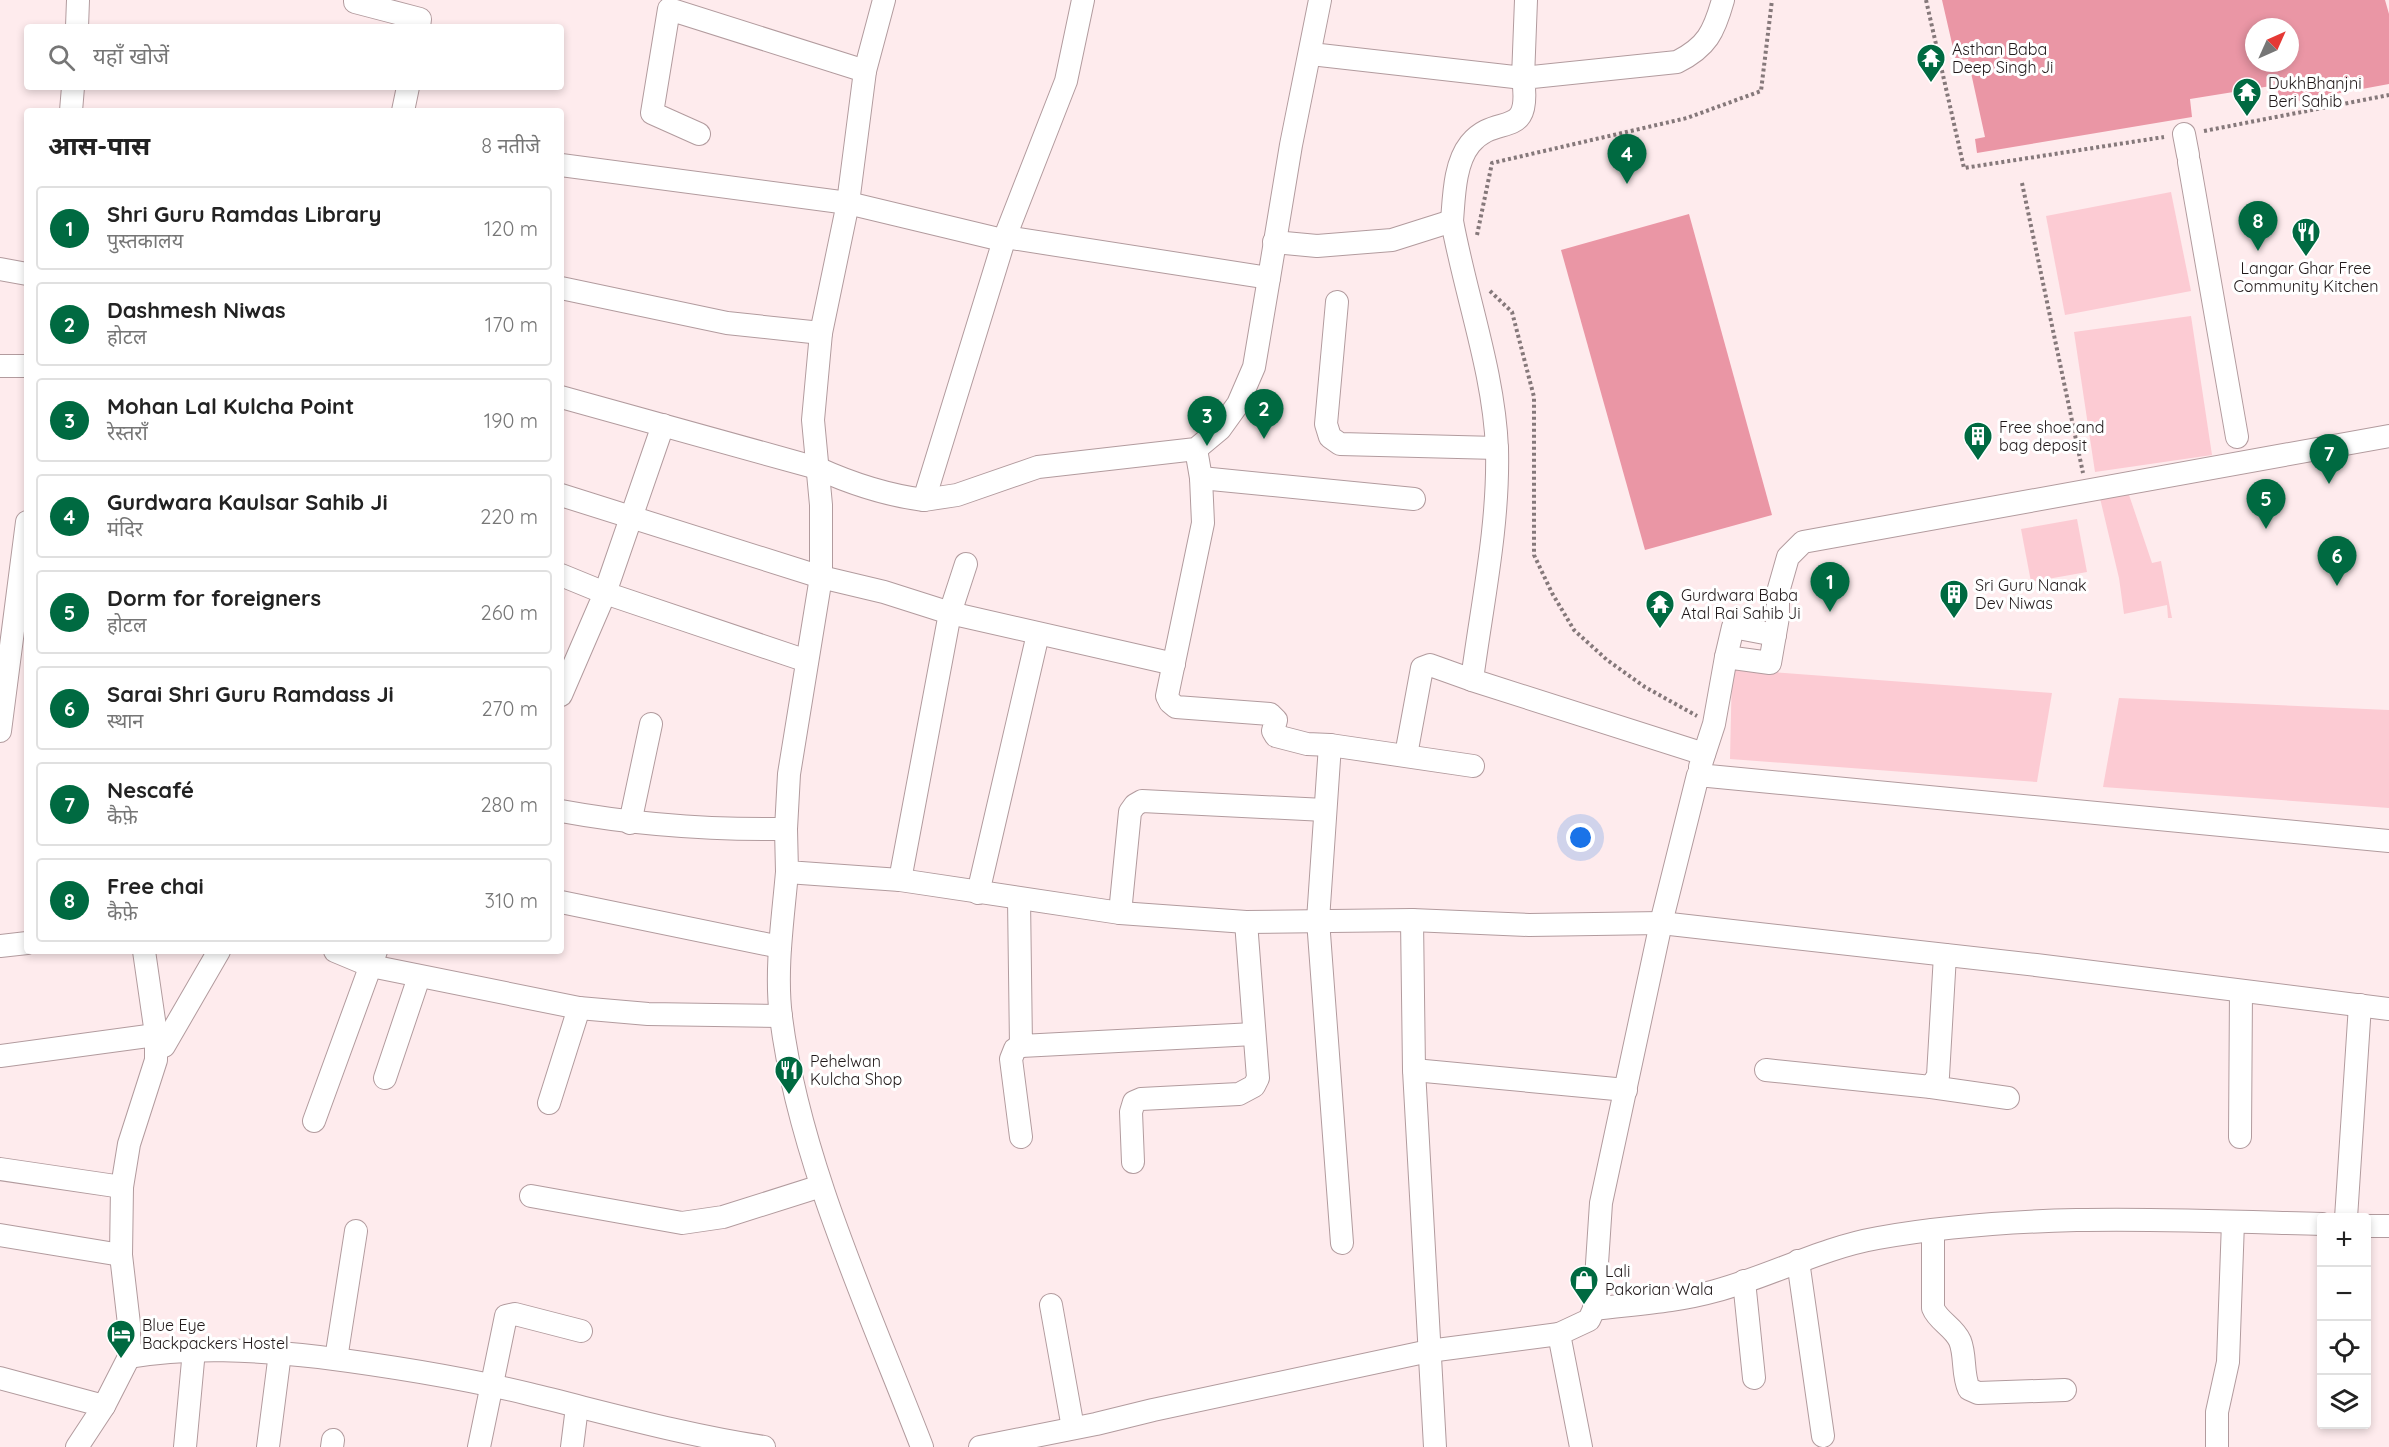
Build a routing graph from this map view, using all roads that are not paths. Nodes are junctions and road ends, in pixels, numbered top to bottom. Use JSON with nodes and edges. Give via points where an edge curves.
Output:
{"nodes":[{"id":1,"x":78,"y":0,"type":"edge"},
{"id":2,"x":355,"y":0,"type":"edge"},
{"id":3,"x":884,"y":0,"type":"edge"},
{"id":4,"x":1083,"y":0,"type":"edge"},
{"id":5,"x":1320,"y":0,"type":"edge"},
{"id":6,"x":1526,"y":0,"type":"edge"},
{"id":7,"x":1723,"y":0,"type":"edge"},
{"id":8,"x":77,"y":24,"type":"edge"},
{"id":9,"x":419,"y":24,"type":"edge"},
{"id":10,"x":1311,"y":54,"type":"junction"},
{"id":11,"x":865,"y":71,"type":"junction"},
{"id":12,"x":1523,"y":78,"type":"junction"},
{"id":13,"x":407,"y":90,"type":"edge"},
{"id":14,"x":404,"y":108,"type":"edge"},
{"id":15,"x":699,"y":134,"type":"dead end"},
{"id":16,"x":2187,"y":150,"type":"road end"},
{"id":17,"x":564,"y":165,"type":"edge"},
{"id":18,"x":848,"y":203,"type":"junction"},
{"id":19,"x":1452,"y":222,"type":"junction"},
{"id":20,"x":1005,"y":237,"type":"junction"},
{"id":21,"x":1274,"y":242,"type":"junction"},
{"id":22,"x":0,"y":269,"type":"edge"},
{"id":23,"x":24,"y":273,"type":"edge"},
{"id":24,"x":1269,"y":278,"type":"junction"},
{"id":25,"x":564,"y":289,"type":"edge"},
{"id":26,"x":1337,"y":302,"type":"dead end"},
{"id":27,"x":821,"y":333,"type":"junction"},
{"id":28,"x":0,"y":366,"type":"edge"},
{"id":29,"x":24,"y":366,"type":"edge"},
{"id":30,"x":564,"y":398,"type":"edge"},
{"id":31,"x":663,"y":425,"type":"junction"},
{"id":32,"x":2389,"y":436,"type":"edge"},
{"id":33,"x":1497,"y":448,"type":"junction"},
{"id":34,"x":1196,"y":449,"type":"junction"},
{"id":35,"x":2240,"y":451,"type":"junction"},
{"id":36,"x":817,"y":468,"type":"junction"},
{"id":37,"x":1201,"y":478,"type":"junction"},
{"id":38,"x":564,"y":496,"type":"edge"},
{"id":39,"x":1413,"y":499,"type":"dead end"},
{"id":40,"x":924,"y":500,"type":"junction"},
{"id":41,"x":633,"y":516,"type":"junction"},
{"id":42,"x":24,"y":541,"type":"edge"},
{"id":43,"x":966,"y":564,"type":"dead end"},
{"id":44,"x":564,"y":576,"type":"edge"},
{"id":45,"x":821,"y":577,"type":"junction"},
{"id":46,"x":605,"y":593,"type":"junction"},
{"id":47,"x":950,"y":613,"type":"junction"},
{"id":48,"x":1038,"y":634,"type":"junction"},
{"id":49,"x":1775,"y":635,"type":"junction"},
{"id":50,"x":1726,"y":657,"type":"junction"},
{"id":51,"x":807,"y":661,"type":"junction"},
{"id":52,"x":1174,"y":664,"type":"junction"},
{"id":53,"x":4,"y":666,"type":"edge"},
{"id":54,"x":1473,"y":680,"type":"junction"},
{"id":55,"x":564,"y":688,"type":"edge"},
{"id":56,"x":651,"y":724,"type":"dead end"},
{"id":57,"x":0,"y":731,"type":"edge"},
{"id":58,"x":1330,"y":745,"type":"junction"},
{"id":59,"x":1406,"y":755,"type":"junction"},
{"id":60,"x":1701,"y":765,"type":"junction"},
{"id":61,"x":1473,"y":766,"type":"dead end"},
{"id":62,"x":1325,"y":810,"type":"junction"},
{"id":63,"x":564,"y":812,"type":"edge"},
{"id":64,"x":630,"y":823,"type":"junction"},
{"id":65,"x":786,"y":829,"type":"junction"},
{"id":66,"x":2389,"y":841,"type":"edge"},
{"id":67,"x":787,"y":872,"type":"junction"},
{"id":68,"x":900,"y":880,"type":"junction"},
{"id":69,"x":978,"y":893,"type":"junction"},
{"id":70,"x":1019,"y":899,"type":"junction"},
{"id":71,"x":564,"y":903,"type":"edge"},
{"id":72,"x":1120,"y":913,"type":"junction"},
{"id":73,"x":1318,"y":920,"type":"junction"},
{"id":74,"x":1412,"y":920,"type":"junction"},
{"id":75,"x":1246,"y":922,"type":"junction"},
{"id":76,"x":1661,"y":923,"type":"junction"},
{"id":77,"x":24,"y":943,"type":"edge"},
{"id":78,"x":0,"y":946,"type":"edge"},
{"id":79,"x":780,"y":947,"type":"junction"},
{"id":80,"x":145,"y":954,"type":"edge"},
{"id":81,"x":217,"y":954,"type":"edge"},
{"id":82,"x":350,"y":954,"type":"edge"},
{"id":83,"x":1945,"y":955,"type":"junction"},
{"id":84,"x":374,"y":959,"type":"edge"},
{"id":85,"x":419,"y":977,"type":"junction"},
{"id":86,"x":2241,"y":990,"type":"junction"},
{"id":87,"x":2360,"y":1005,"type":"junction"},
{"id":88,"x":579,"y":1008,"type":"junction"},
{"id":89,"x":2389,"y":1009,"type":"edge"},
{"id":90,"x":781,"y":1016,"type":"junction"},
{"id":91,"x":163,"y":1033,"type":"junction"},
{"id":92,"x":1254,"y":1034,"type":"junction"},
{"id":93,"x":1021,"y":1046,"type":"junction"},
{"id":94,"x":0,"y":1056,"type":"edge"},
{"id":95,"x":1414,"y":1070,"type":"junction"},
{"id":96,"x":1766,"y":1070,"type":"dead end"},
{"id":97,"x":385,"y":1078,"type":"dead end"},
{"id":98,"x":1931,"y":1087,"type":"junction"},
{"id":99,"x":1626,"y":1090,"type":"junction"},
{"id":100,"x":2008,"y":1098,"type":"dead end"},
{"id":101,"x":549,"y":1103,"type":"dead end"},
{"id":102,"x":314,"y":1121,"type":"dead end"},
{"id":103,"x":1021,"y":1137,"type":"dead end"},
{"id":104,"x":2240,"y":1137,"type":"dead end"},
{"id":105,"x":1133,"y":1162,"type":"dead end"},
{"id":106,"x":0,"y":1169,"type":"edge"},
{"id":107,"x":821,"y":1186,"type":"junction"},
{"id":108,"x":122,"y":1187,"type":"junction"},
{"id":109,"x":531,"y":1196,"type":"dead end"},
{"id":110,"x":2346,"y":1213,"type":"edge"},
{"id":111,"x":2233,"y":1222,"type":"junction"},
{"id":112,"x":2317,"y":1224,"type":"edge"},
{"id":113,"x":2371,"y":1226,"type":"edge"},
{"id":114,"x":2389,"y":1226,"type":"edge"},
{"id":115,"x":1933,"y":1230,"type":"junction"},
{"id":116,"x":356,"y":1231,"type":"dead end"},
{"id":117,"x":0,"y":1236,"type":"edge"},
{"id":118,"x":1342,"y":1243,"type":"dead end"},
{"id":119,"x":120,"y":1255,"type":"junction"},
{"id":120,"x":1798,"y":1261,"type":"junction"},
{"id":121,"x":1744,"y":1281,"type":"junction"},
{"id":122,"x":1051,"y":1305,"type":"dead end"},
{"id":123,"x":1594,"y":1309,"type":"junction"},
{"id":124,"x":580,"y":1331,"type":"dead end"},
{"id":125,"x":1559,"y":1334,"type":"junction"},
{"id":126,"x":194,"y":1350,"type":"junction"},
{"id":127,"x":1429,"y":1351,"type":"junction"},
{"id":128,"x":280,"y":1353,"type":"junction"},
{"id":129,"x":129,"y":1357,"type":"junction"},
{"id":130,"x":336,"y":1359,"type":"junction"},
{"id":131,"x":0,"y":1378,"type":"edge"},
{"id":132,"x":1754,"y":1378,"type":"dead end"},
{"id":133,"x":491,"y":1386,"type":"junction"},
{"id":134,"x":2065,"y":1390,"type":"dead end"},
{"id":135,"x":104,"y":1406,"type":"junction"},
{"id":136,"x":577,"y":1407,"type":"junction"},
{"id":137,"x":1073,"y":1428,"type":"junction"},
{"id":138,"x":1823,"y":1436,"type":"dead end"},
{"id":139,"x":77,"y":1447,"type":"edge"},
{"id":140,"x":185,"y":1447,"type":"edge"},
{"id":141,"x":268,"y":1447,"type":"edge"},
{"id":142,"x":479,"y":1447,"type":"edge"},
{"id":143,"x":572,"y":1447,"type":"edge"},
{"id":144,"x":764,"y":1447,"type":"edge"},
{"id":145,"x":922,"y":1447,"type":"edge"},
{"id":146,"x":980,"y":1447,"type":"edge"},
{"id":147,"x":1434,"y":1447,"type":"edge"},
{"id":148,"x":1581,"y":1447,"type":"edge"},
{"id":149,"x":2217,"y":1447,"type":"edge"}],
"edges":[{"from":1,"to":8,"type":"street"},
{"from":2,"to":9,"type":"street","via":[[420,19]]},
{"from":3,"to":11,"type":"street"},
{"from":4,"to":20,"type":"street","via":[[1066,81]]},
{"from":5,"to":10,"type":"street"},
{"from":6,"to":12,"type":"street"},
{"from":7,"to":12,"type":"street","via":[[1706,42],[1694,54],[1677,62]]},
{"from":10,"to":12,"type":"street"},
{"from":10,"to":21,"type":"street"},
{"from":11,"to":15,"type":"street","via":[[669,9],[652,113]]},
{"from":11,"to":18,"type":"street"},
{"from":12,"to":19,"type":"street","via":[[1527,102],[1523,113],[1513,122],[1485,132],[1470,144],[1462,159]]},
{"from":13,"to":14,"type":"street"},
{"from":16,"to":35,"type":"street"},
{"from":17,"to":18,"type":"street"},
{"from":18,"to":20,"type":"street","via":[[998,239]]},
{"from":18,"to":27,"type":"street"},
{"from":19,"to":21,"type":"street","via":[[1381,241],[1317,246]]},
{"from":19,"to":33,"type":"street","via":[[1491,398]]},
{"from":20,"to":24,"type":"street"},
{"from":20,"to":40,"type":"street"},
{"from":21,"to":24,"type":"street"},
{"from":22,"to":23,"type":"street"},
{"from":24,"to":34,"type":"street","via":[[1254,367],[1238,404],[1220,429]]},
{"from":25,"to":27,"type":"street","via":[[727,322]]},
{"from":26,"to":33,"type":"street","via":[[1326,424],[1330,437],[1340,444]]},
{"from":27,"to":36,"type":"street","via":[[813,420]]},
{"from":28,"to":29,"type":"street"},
{"from":30,"to":31,"type":"street"},
{"from":31,"to":36,"type":"street"},
{"from":31,"to":41,"type":"street"},
{"from":32,"to":35,"type":"street"},
{"from":33,"to":54,"type":"street","via":[[1496,503]]},
{"from":34,"to":37,"type":"street"},
{"from":34,"to":40,"type":"street","via":[[1038,467],[957,495]]},
{"from":35,"to":49,"type":"street","via":[[2087,492],[1803,542],[1788,557],[1778,592]]},
{"from":36,"to":40,"type":"street","via":[[850,483]]},
{"from":36,"to":45,"type":"street"},
{"from":37,"to":39,"type":"street"},
{"from":37,"to":52,"type":"street","via":[[1203,523]]},
{"from":38,"to":41,"type":"street"},
{"from":41,"to":45,"type":"street"},
{"from":41,"to":46,"type":"street"},
{"from":42,"to":53,"type":"street"},
{"from":43,"to":47,"type":"street"},
{"from":44,"to":46,"type":"street"},
{"from":45,"to":47,"type":"street"},
{"from":45,"to":51,"type":"street"},
{"from":46,"to":51,"type":"street"},
{"from":46,"to":55,"type":"street"},
{"from":47,"to":48,"type":"street"},
{"from":47,"to":68,"type":"street"},
{"from":48,"to":52,"type":"street"},
{"from":48,"to":69,"type":"street"},
{"from":49,"to":50,"type":"street","via":[[1734,627]]},
{"from":49,"to":50,"type":"street","via":[[1770,663]]},
{"from":50,"to":60,"type":"street","via":[[1714,724]]},
{"from":51,"to":65,"type":"street","via":[[789,774]]},
{"from":52,"to":58,"type":"street","via":[[1167,696],[1176,707],[1270,714],[1276,720],[1276,736]]},
{"from":53,"to":57,"type":"street"},
{"from":54,"to":59,"type":"street","via":[[1430,665],[1422,668]]},
{"from":54,"to":60,"type":"street"},
{"from":56,"to":64,"type":"street"},
{"from":58,"to":59,"type":"street"},
{"from":58,"to":62,"type":"street"},
{"from":59,"to":61,"type":"street"},
{"from":60,"to":66,"type":"street"},
{"from":60,"to":76,"type":"street"},
{"from":62,"to":72,"type":"street","via":[[1152,801],[1135,805],[1130,812]]},
{"from":62,"to":73,"type":"street"},
{"from":63,"to":64,"type":"street"},
{"from":64,"to":65,"type":"street","via":[[709,830]]},
{"from":65,"to":67,"type":"street"},
{"from":67,"to":68,"type":"street"},
{"from":67,"to":79,"type":"street"},
{"from":68,"to":69,"type":"street"},
{"from":69,"to":70,"type":"street"},
{"from":70,"to":72,"type":"street"},
{"from":70,"to":93,"type":"street"},
{"from":71,"to":79,"type":"street"},
{"from":72,"to":75,"type":"street"},
{"from":73,"to":74,"type":"street"},
{"from":73,"to":75,"type":"street"},
{"from":73,"to":118,"type":"street"},
{"from":74,"to":76,"type":"street","via":[[1529,925]]},
{"from":74,"to":95,"type":"street"},
{"from":75,"to":92,"type":"street"},
{"from":76,"to":83,"type":"street"},
{"from":76,"to":99,"type":"street"},
{"from":77,"to":78,"type":"street"},
{"from":79,"to":90,"type":"street"},
{"from":80,"to":91,"type":"street"},
{"from":81,"to":91,"type":"street"},
{"from":82,"to":84,"type":"street"},
{"from":83,"to":86,"type":"street"},
{"from":83,"to":98,"type":"street","via":[[1938,1076]]},
{"from":84,"to":85,"type":"street"},
{"from":84,"to":102,"type":"street"},
{"from":85,"to":88,"type":"street"},
{"from":85,"to":97,"type":"street"},
{"from":86,"to":87,"type":"street"},
{"from":86,"to":104,"type":"street"},
{"from":87,"to":89,"type":"street"},
{"from":87,"to":110,"type":"street"},
{"from":88,"to":90,"type":"street","via":[[648,1014]]},
{"from":88,"to":101,"type":"street"},
{"from":90,"to":107,"type":"street"},
{"from":91,"to":94,"type":"street"},
{"from":91,"to":108,"type":"street","via":[[129,1144]]},
{"from":92,"to":93,"type":"street"},
{"from":92,"to":105,"type":"street","via":[[1258,1078],[1249,1091],[1134,1102]]},
{"from":93,"to":103,"type":"street","via":[[1011,1059]]},
{"from":95,"to":99,"type":"street"},
{"from":95,"to":127,"type":"street"},
{"from":96,"to":98,"type":"street"},
{"from":98,"to":100,"type":"street"},
{"from":99,"to":123,"type":"street","via":[[1601,1203]]},
{"from":106,"to":108,"type":"street"},
{"from":107,"to":109,"type":"street","via":[[723,1217],[682,1223]]},
{"from":107,"to":145,"type":"street"},
{"from":108,"to":119,"type":"street"},
{"from":111,"to":112,"type":"street"},
{"from":111,"to":115,"type":"street","via":[[2059,1221]]},
{"from":111,"to":149,"type":"street","via":[[2228,1362],[2217,1412]]},
{"from":113,"to":114,"type":"street"},
{"from":115,"to":120,"type":"street","via":[[1832,1248]]},
{"from":115,"to":134,"type":"street","via":[[1934,1313],[1950,1326],[1960,1342],[1969,1389],[1978,1393]]},
{"from":116,"to":130,"type":"street"},
{"from":117,"to":119,"type":"street"},
{"from":119,"to":129,"type":"street"},
{"from":120,"to":121,"type":"street"},
{"from":120,"to":138,"type":"street"},
{"from":121,"to":123,"type":"street","via":[[1705,1293]]},
{"from":121,"to":132,"type":"street"},
{"from":122,"to":137,"type":"street"},
{"from":123,"to":125,"type":"street","via":[[1589,1320]]},
{"from":124,"to":133,"type":"street","via":[[515,1314],[506,1316]]},
{"from":125,"to":127,"type":"street"},
{"from":125,"to":148,"type":"street"},
{"from":126,"to":128,"type":"street"},
{"from":126,"to":129,"type":"street"},
{"from":126,"to":140,"type":"street"},
{"from":127,"to":137,"type":"street"},
{"from":127,"to":147,"type":"street"},
{"from":128,"to":130,"type":"street"},
{"from":128,"to":141,"type":"street"},
{"from":129,"to":135,"type":"street"},
{"from":130,"to":133,"type":"street"},
{"from":131,"to":135,"type":"street"},
{"from":133,"to":136,"type":"street"},
{"from":133,"to":142,"type":"street"},
{"from":135,"to":139,"type":"street"},
{"from":136,"to":143,"type":"street"},
{"from":136,"to":144,"type":"street"},
{"from":137,"to":146,"type":"street"}]}
